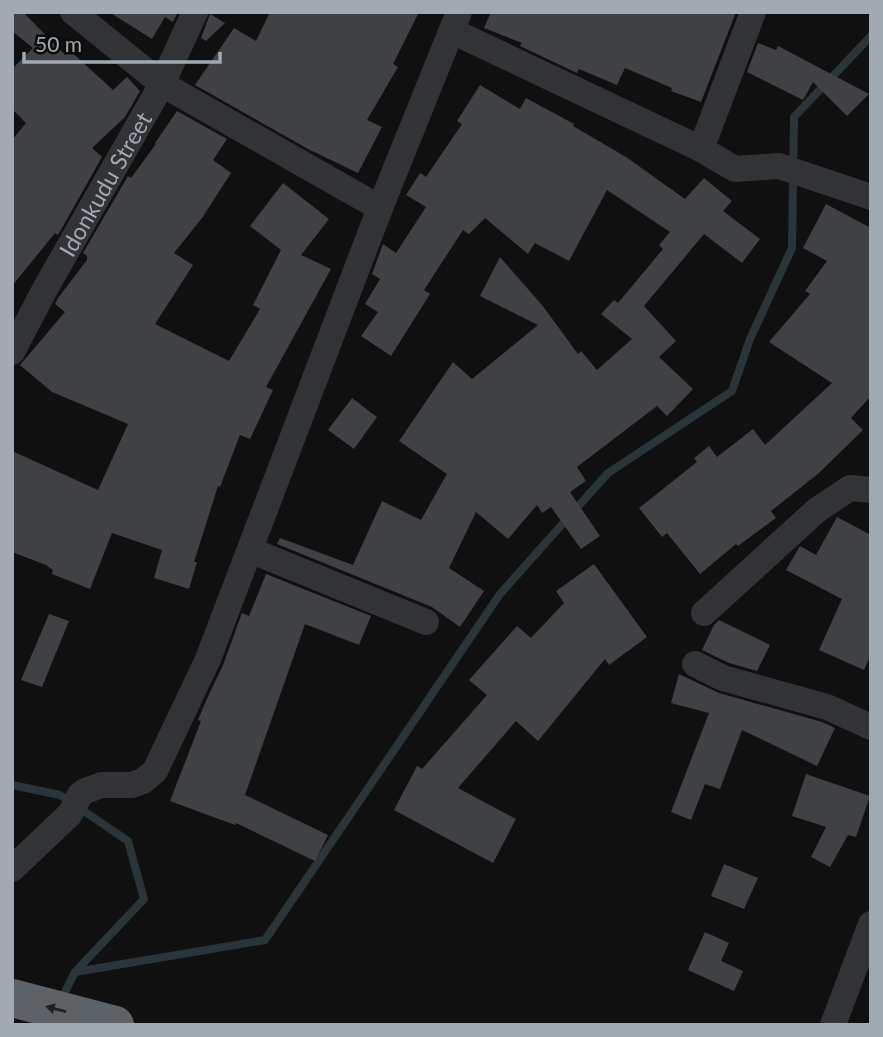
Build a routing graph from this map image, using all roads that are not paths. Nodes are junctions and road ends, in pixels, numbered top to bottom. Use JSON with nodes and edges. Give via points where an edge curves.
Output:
{"nodes":[{"id":1,"x":73,"y":12,"type":"edge"},
{"id":2,"x":195,"y":12,"type":"edge"},
{"id":3,"x":753,"y":12,"type":"edge"},
{"id":4,"x":456,"y":22,"type":"edge"},
{"id":5,"x":162,"y":84,"type":"junction"},
{"id":6,"x":701,"y":149,"type":"junction"},
{"id":7,"x":871,"y":197,"type":"edge"},
{"id":8,"x":380,"y":208,"type":"junction"},
{"id":9,"x":12,"y":352,"type":"edge"},
{"id":10,"x":871,"y":491,"type":"edge"},
{"id":11,"x":250,"y":550,"type":"junction"},
{"id":12,"x":704,"y":613,"type":"dead end"},
{"id":13,"x":426,"y":622,"type":"dead end"},
{"id":14,"x":695,"y":664,"type":"dead end"},
{"id":15,"x":871,"y":727,"type":"edge"},
{"id":16,"x":12,"y":869,"type":"edge"},
{"id":17,"x":871,"y":924,"type":"edge"},
{"id":18,"x":12,"y":998,"type":"edge"},
{"id":19,"x":116,"y":1025,"type":"edge"},
{"id":20,"x":833,"y":1025,"type":"edge"}],
"edges":[{"from":1,"to":5,"type":"street"},
{"from":2,"to":5,"type":"street","name":"Idonkudu Street"},
{"from":3,"to":6,"type":"street"},
{"from":4,"to":6,"type":"street"},
{"from":4,"to":8,"type":"street"},
{"from":5,"to":8,"type":"street"},
{"from":5,"to":9,"type":"street","name":"Idonkudu Street"},
{"from":6,"to":7,"type":"street","via":[[736,169],[779,166]]},
{"from":8,"to":11,"type":"street"},
{"from":10,"to":12,"type":"street","via":[[850,488],[817,510]]},
{"from":11,"to":13,"type":"street"},
{"from":11,"to":16,"type":"street","via":[[208,659],[155,771],[132,785],[91,787]]},
{"from":14,"to":15,"type":"street","via":[[723,678],[827,707]]},
{"from":17,"to":20,"type":"street"},
{"from":19,"to":18,"type":"highway","one_way":true}]}
